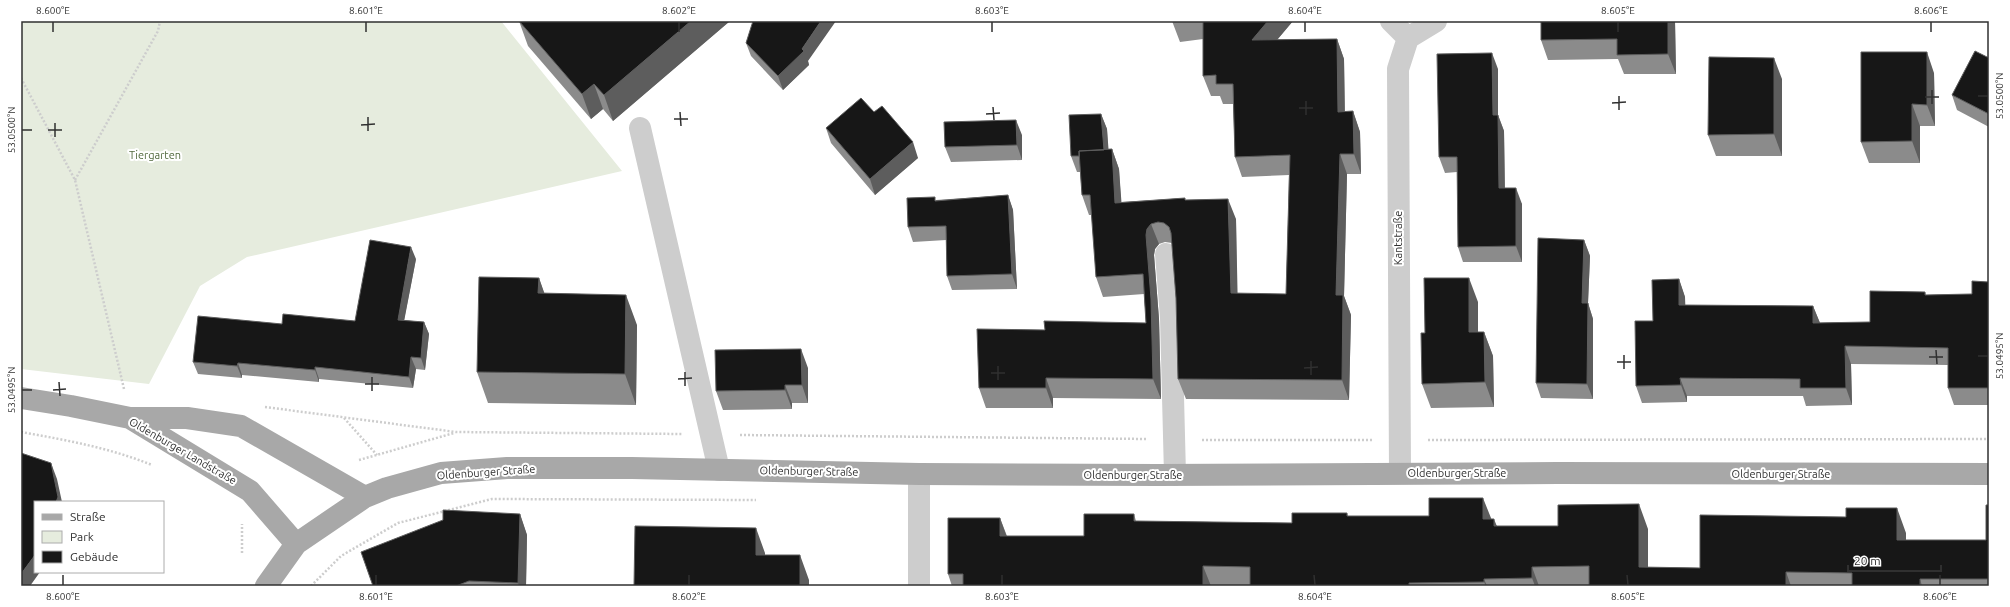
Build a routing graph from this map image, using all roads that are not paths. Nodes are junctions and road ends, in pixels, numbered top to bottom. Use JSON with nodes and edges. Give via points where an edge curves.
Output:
{"nodes":[{"id":1,"x":1391,"y":21,"type":"edge"},
{"id":2,"x":1436,"y":21,"type":"edge"},
{"id":3,"x":1408,"y":38,"type":"junction"},
{"id":4,"x":640,"y":128,"type":"dead end"},
{"id":5,"x":1166,"y":254,"type":"dead end"},
{"id":6,"x":21,"y":398,"type":"edge"},
{"id":7,"x":130,"y":418,"type":"junction"},
{"id":8,"x":719,"y":470,"type":"junction"},
{"id":9,"x":1400,"y":473,"type":"junction"},
{"id":10,"x":919,"y":474,"type":"junction"},
{"id":11,"x":1989,"y":474,"type":"edge"},
{"id":12,"x":1175,"y":475,"type":"junction"},
{"id":13,"x":365,"y":497,"type":"junction"},
{"id":14,"x":296,"y":544,"type":"junction"},
{"id":15,"x":266,"y":586,"type":"edge"},
{"id":16,"x":920,"y":586,"type":"edge"}],
"edges":[{"from":1,"to":3,"type":"street"},
{"from":2,"to":3,"type":"street"},
{"from":3,"to":9,"type":"street","name":"Kantstraße","via":[[1398,68]]},
{"from":4,"to":8,"type":"street"},
{"from":5,"to":12,"type":"street","via":[[1171,318]]},
{"from":6,"to":7,"type":"main road","name":"Oldenburger Landstraße"},
{"from":7,"to":13,"type":"main road","via":[[187,418],[241,426]]},
{"from":7,"to":14,"type":"main road","name":"Oldenburger Landstraße","via":[[250,490]]},
{"from":8,"to":10,"type":"main road","name":"Oldenburger Straße"},
{"from":8,"to":13,"type":"main road","name":"Oldenburger Straße","via":[[507,468],[442,473],[387,488]]},
{"from":9,"to":11,"type":"main road","name":"Oldenburger Straße"},
{"from":9,"to":12,"type":"main road","name":"Oldenburger Straße"},
{"from":10,"to":12,"type":"main road","name":"Oldenburger Straße"},
{"from":10,"to":16,"type":"street"},
{"from":13,"to":14,"type":"main road","name":"Oldenburger Straße"},
{"from":14,"to":15,"type":"main road"}]}
